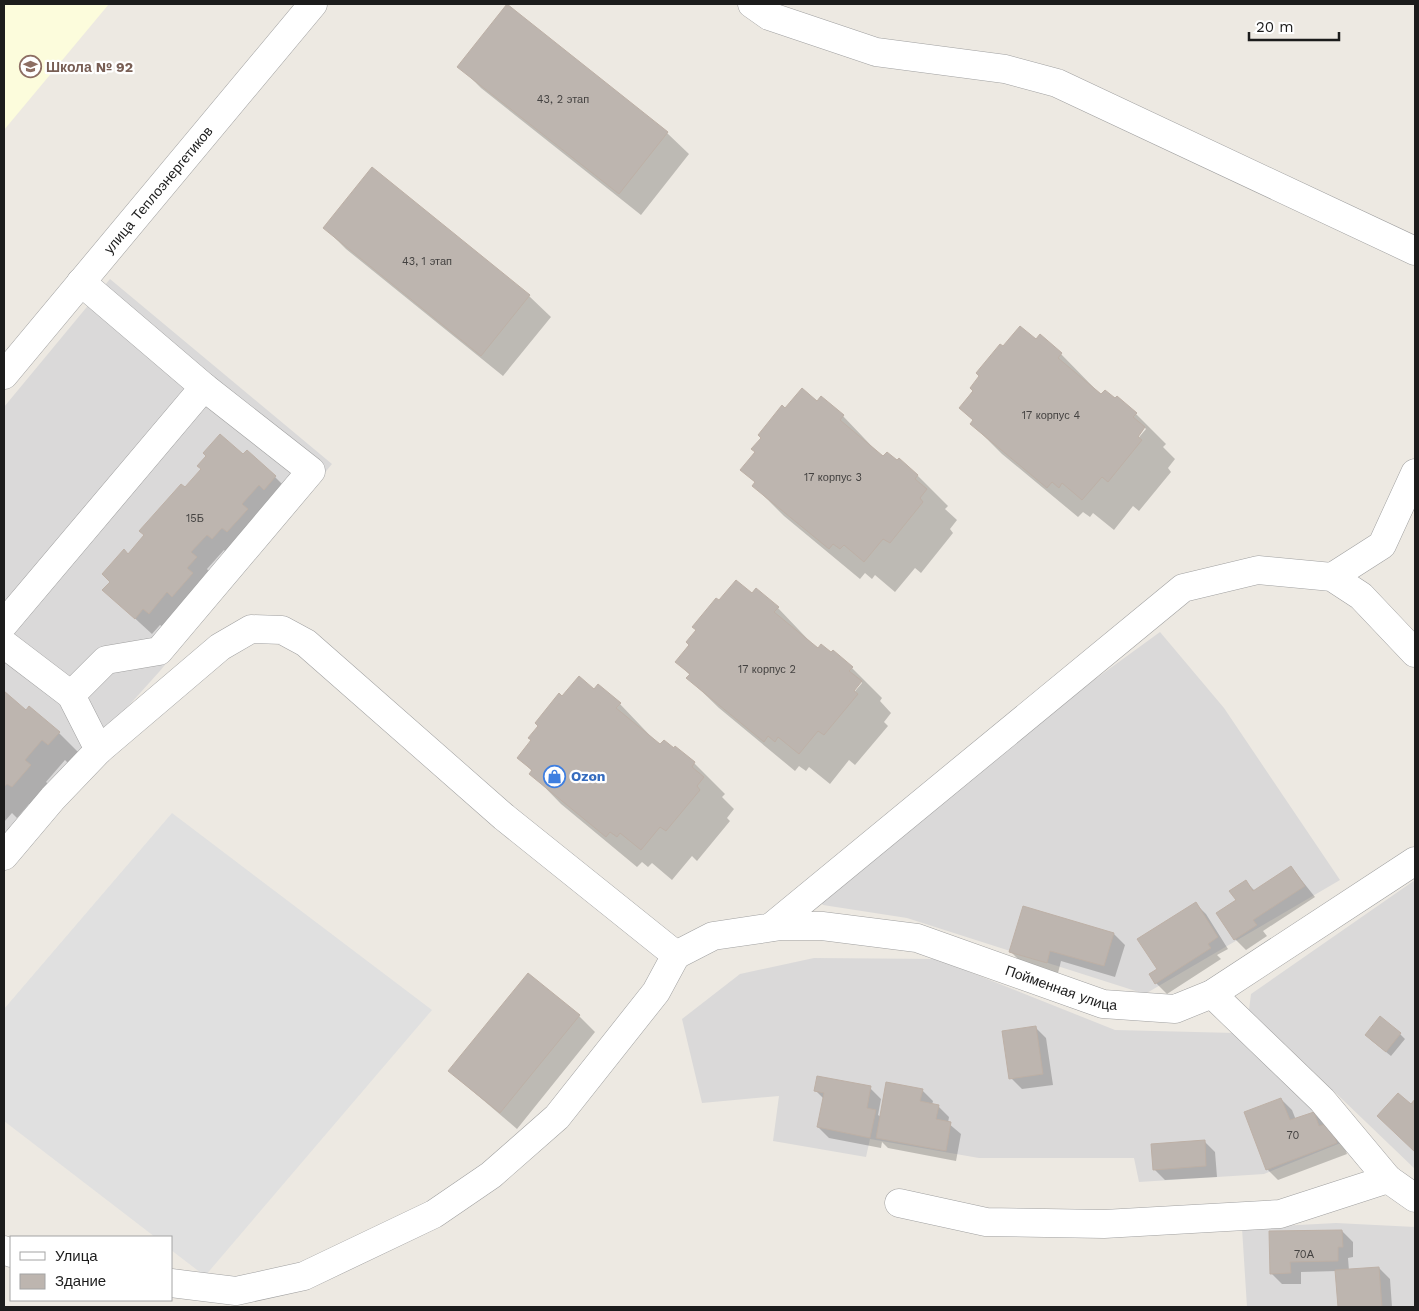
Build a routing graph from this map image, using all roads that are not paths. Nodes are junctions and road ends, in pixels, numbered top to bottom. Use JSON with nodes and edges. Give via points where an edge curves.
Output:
{"nodes":[{"id":1,"x":313,"y":4,"type":"edge"},
{"id":2,"x":752,"y":4,"type":"edge"},
{"id":3,"x":1415,"y":251,"type":"edge"},
{"id":4,"x":82,"y":282,"type":"junction"},
{"id":5,"x":4,"y":375,"type":"edge"},
{"id":6,"x":204,"y":387,"type":"junction"},
{"id":7,"x":1415,"y":473,"type":"edge"},
{"id":8,"x":1332,"y":577,"type":"junction"},
{"id":9,"x":4,"y":624,"type":"edge"},
{"id":10,"x":4,"y":644,"type":"edge"},
{"id":11,"x":1415,"y":653,"type":"edge"},
{"id":12,"x":71,"y":695,"type":"junction"},
{"id":13,"x":99,"y":750,"type":"junction"},
{"id":14,"x":4,"y":856,"type":"edge"},
{"id":15,"x":1415,"y":861,"type":"edge"},
{"id":16,"x":771,"y":927,"type":"junction"},
{"id":17,"x":676,"y":955,"type":"junction"},
{"id":18,"x":1212,"y":994,"type":"junction"},
{"id":19,"x":1388,"y":1179,"type":"junction"},
{"id":20,"x":1415,"y":1198,"type":"edge"},
{"id":21,"x":899,"y":1203,"type":"dead end"},
{"id":22,"x":172,"y":1283,"type":"edge"}],
"edges":[{"from":1,"to":4,"type":"street","name":"улица Теплоэнергетиков"},
{"from":2,"to":3,"type":"street","via":[[769,16],[876,52],[1005,69],[1057,83]]},
{"from":4,"to":5,"type":"street","name":"улица Теплоэнергетиков"},
{"from":4,"to":6,"type":"street"},
{"from":6,"to":9,"type":"street"},
{"from":6,"to":12,"type":"street","via":[[311,471],[159,651],[106,660]]},
{"from":7,"to":8,"type":"street","via":[[1382,545]]},
{"from":8,"to":11,"type":"street","via":[[1361,596]]},
{"from":8,"to":16,"type":"street","via":[[1258,570],[1183,588]]},
{"from":10,"to":12,"type":"street"},
{"from":12,"to":13,"type":"street"},
{"from":13,"to":14,"type":"street"},
{"from":13,"to":17,"type":"street","via":[[220,647],[251,628],[282,630],[306,643],[504,817]]},
{"from":15,"to":18,"type":"street","name":"Пойменная улица"},
{"from":16,"to":17,"type":"street","name":"Пойменная улица","via":[[713,936]]},
{"from":16,"to":18,"type":"street","name":"Пойменная улица","via":[[822,926],[917,938],[1103,1004],[1175,1010]]},
{"from":17,"to":22,"type":"street","via":[[656,992],[557,1117],[491,1175],[434,1214],[304,1276],[236,1291]]},
{"from":18,"to":19,"type":"street","via":[[1322,1100]]},
{"from":19,"to":20,"type":"street"},
{"from":19,"to":21,"type":"street","via":[[1280,1214],[1104,1224],[986,1222]]}]}
